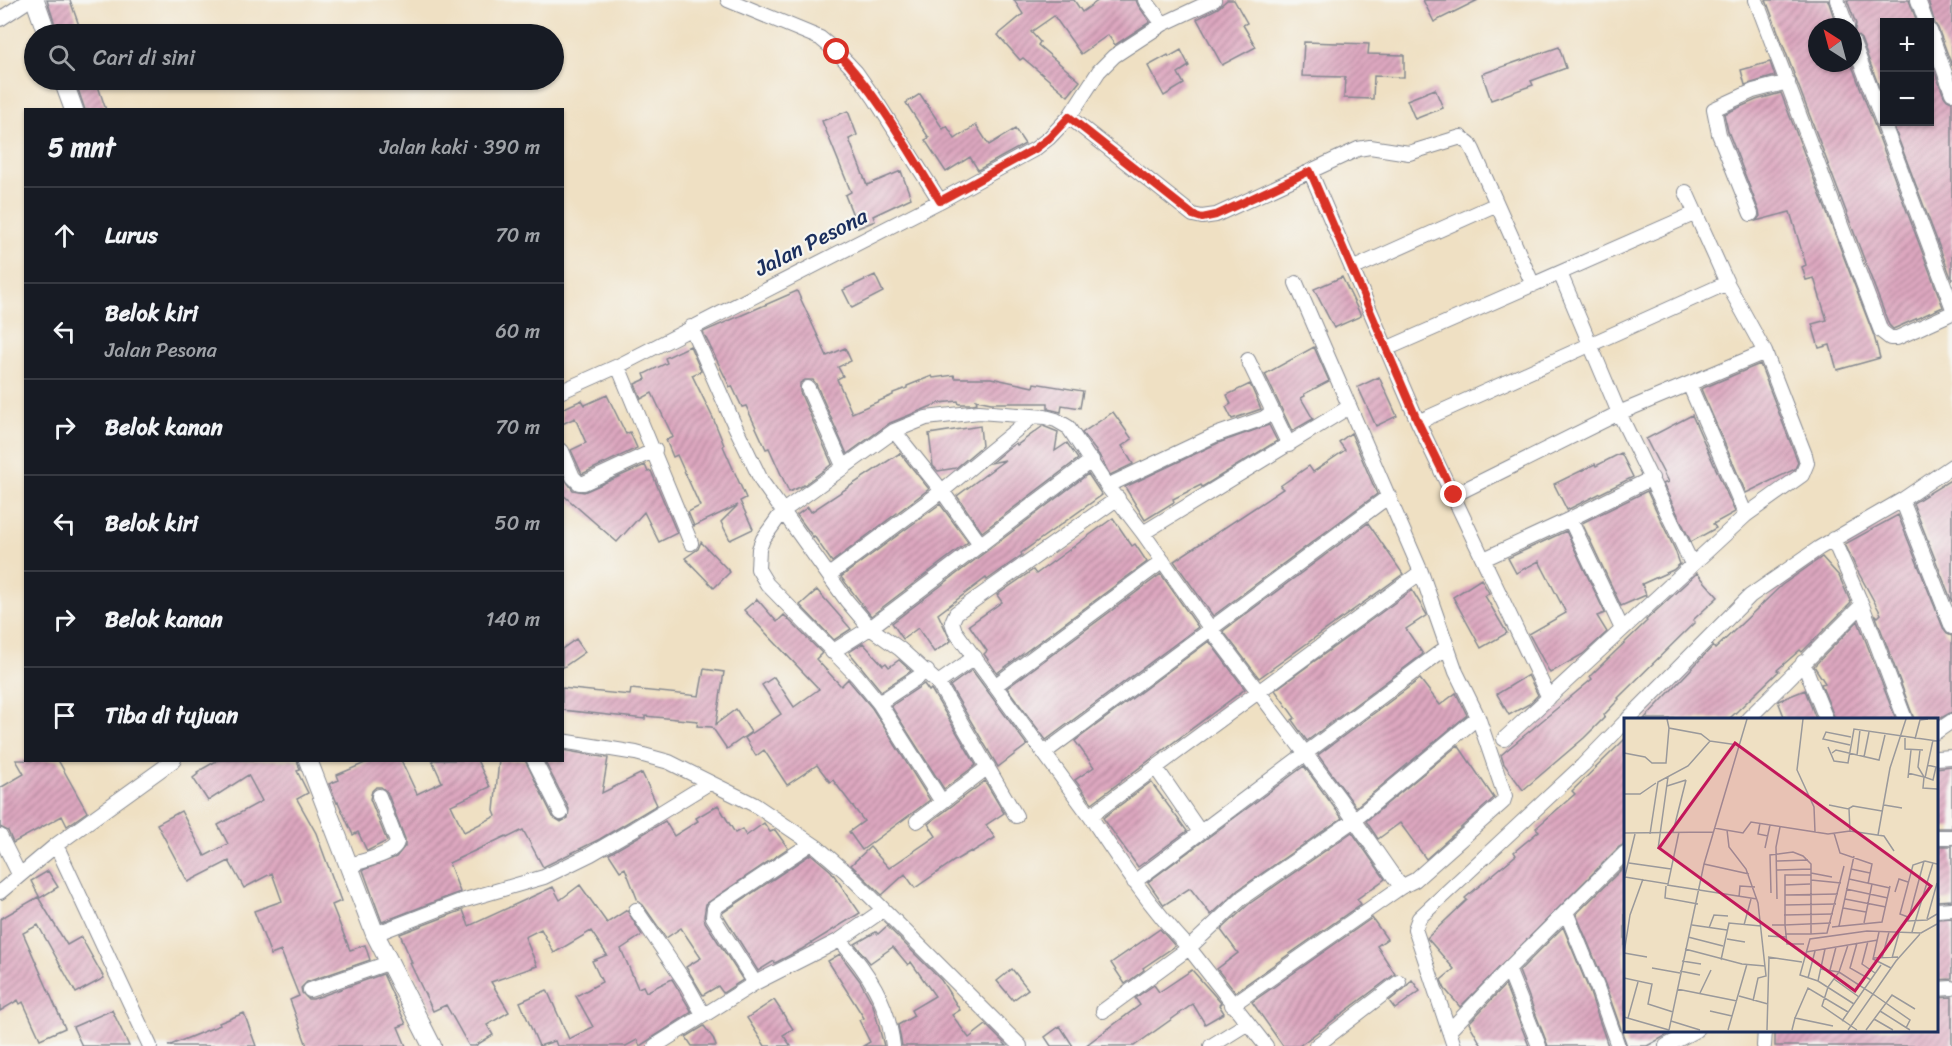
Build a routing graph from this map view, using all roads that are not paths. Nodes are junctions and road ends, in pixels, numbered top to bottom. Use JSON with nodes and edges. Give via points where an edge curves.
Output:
{"nodes":[{"id":1,"x":29,"y":0,"type":"edge"},
{"id":2,"x":35,"y":0,"type":"edge"},
{"id":3,"x":728,"y":0,"type":"edge"},
{"id":4,"x":1145,"y":0,"type":"edge"},
{"id":5,"x":1214,"y":0,"type":"edge"},
{"id":6,"x":1756,"y":0,"type":"edge"},
{"id":7,"x":1837,"y":0,"type":"edge"},
{"id":8,"x":1918,"y":0,"type":"edge"},
{"id":9,"x":1844,"y":18,"type":"edge"},
{"id":10,"x":1925,"y":18,"type":"edge"},
{"id":11,"x":0,"y":19,"type":"edge"},
{"id":12,"x":43,"y":24,"type":"edge"},
{"id":13,"x":1163,"y":24,"type":"junction"},
{"id":14,"x":1934,"y":44,"type":"edge"},
{"id":15,"x":1862,"y":66,"type":"edge"},
{"id":16,"x":1788,"y":82,"type":"junction"},
{"id":17,"x":67,"y":90,"type":"edge"},
{"id":18,"x":1952,"y":93,"type":"edge"},
{"id":19,"x":73,"y":108,"type":"edge"},
{"id":20,"x":1069,"y":117,"type":"junction"},
{"id":21,"x":1310,"y":171,"type":"junction"},
{"id":22,"x":1686,"y":192,"type":"dead end"},
{"id":23,"x":940,"y":201,"type":"junction"},
{"id":24,"x":1497,"y":204,"type":"junction"},
{"id":25,"x":1696,"y":213,"type":"junction"},
{"id":26,"x":1751,"y":214,"type":"dead end"},
{"id":27,"x":1352,"y":269,"type":"junction"},
{"id":28,"x":1560,"y":273,"type":"junction"},
{"id":29,"x":1296,"y":283,"type":"dead end"},
{"id":30,"x":1727,"y":284,"type":"junction"},
{"id":31,"x":1533,"y":285,"type":"junction"},
{"id":32,"x":1952,"y":306,"type":"edge"},
{"id":33,"x":1952,"y":313,"type":"edge"},
{"id":34,"x":691,"y":327,"type":"junction"},
{"id":35,"x":1590,"y":345,"type":"junction"},
{"id":36,"x":1386,"y":349,"type":"junction"},
{"id":37,"x":1765,"y":352,"type":"junction"},
{"id":38,"x":1248,"y":360,"type":"dead end"},
{"id":39,"x":618,"y":366,"type":"junction"},
{"id":40,"x":1689,"y":384,"type":"junction"},
{"id":41,"x":808,"y":388,"type":"dead end"},
{"id":42,"x":564,"y":390,"type":"edge"},
{"id":43,"x":1349,"y":407,"type":"junction"},
{"id":44,"x":1272,"y":412,"type":"junction"},
{"id":45,"x":1619,"y":413,"type":"junction"},
{"id":46,"x":1032,"y":417,"type":"junction"},
{"id":47,"x":1418,"y":422,"type":"junction"},
{"id":48,"x":894,"y":431,"type":"junction"},
{"id":49,"x":1289,"y":445,"type":"junction"},
{"id":50,"x":654,"y":450,"type":"junction"},
{"id":51,"x":564,"y":456,"type":"edge"},
{"id":52,"x":1092,"y":460,"type":"junction"},
{"id":53,"x":1952,"y":466,"type":"edge"},
{"id":54,"x":844,"y":468,"type":"junction"},
{"id":55,"x":1652,"y":478,"type":"junction"},
{"id":56,"x":1107,"y":486,"type":"junction"},
{"id":57,"x":942,"y":491,"type":"junction"},
{"id":58,"x":1454,"y":495,"type":"junction"},
{"id":59,"x":1389,"y":496,"type":"junction"},
{"id":60,"x":1118,"y":498,"type":"junction"},
{"id":61,"x":1902,"y":500,"type":"junction"},
{"id":62,"x":783,"y":511,"type":"junction"},
{"id":63,"x":1746,"y":515,"type":"junction"},
{"id":64,"x":1570,"y":519,"type":"junction"},
{"id":65,"x":1143,"y":533,"type":"junction"},
{"id":66,"x":1833,"y":539,"type":"junction"},
{"id":67,"x":692,"y":543,"type":"dead end"},
{"id":68,"x":981,"y":544,"type":"junction"},
{"id":69,"x":1484,"y":559,"type":"junction"},
{"id":70,"x":1163,"y":561,"type":"junction"},
{"id":71,"x":1692,"y":564,"type":"junction"},
{"id":72,"x":1420,"y":572,"type":"junction"},
{"id":73,"x":829,"y":575,"type":"junction"},
{"id":74,"x":1862,"y":605,"type":"junction"},
{"id":75,"x":1952,"y":627,"type":"edge"},
{"id":76,"x":870,"y":628,"type":"junction"},
{"id":77,"x":1210,"y":628,"type":"junction"},
{"id":78,"x":1622,"y":629,"type":"junction"},
{"id":79,"x":1447,"y":647,"type":"junction"},
{"id":80,"x":832,"y":652,"type":"junction"},
{"id":81,"x":975,"y":657,"type":"junction"},
{"id":82,"x":1803,"y":662,"type":"junction"},
{"id":83,"x":927,"y":671,"type":"junction"},
{"id":84,"x":938,"y":683,"type":"junction"},
{"id":85,"x":996,"y":685,"type":"junction"},
{"id":86,"x":1257,"y":691,"type":"junction"},
{"id":87,"x":1549,"y":698,"type":"junction"},
{"id":88,"x":879,"y":704,"type":"junction"},
{"id":89,"x":1478,"y":717,"type":"junction"},
{"id":90,"x":1630,"y":718,"type":"edge"},
{"id":91,"x":1749,"y":718,"type":"edge"},
{"id":92,"x":1826,"y":718,"type":"edge"},
{"id":93,"x":1905,"y":718,"type":"edge"},
{"id":94,"x":1952,"y":721,"type":"edge"},
{"id":95,"x":1624,"y":724,"type":"edge"},
{"id":96,"x":1937,"y":731,"type":"edge"},
{"id":97,"x":1504,"y":739,"type":"dead end"},
{"id":98,"x":564,"y":741,"type":"edge"},
{"id":99,"x":1044,"y":753,"type":"junction"},
{"id":100,"x":1305,"y":753,"type":"junction"},
{"id":101,"x":1952,"y":757,"type":"edge"},
{"id":102,"x":1937,"y":758,"type":"edge"},
{"id":103,"x":171,"y":762,"type":"edge"},
{"id":104,"x":310,"y":762,"type":"edge"},
{"id":105,"x":535,"y":762,"type":"edge"},
{"id":106,"x":988,"y":767,"type":"junction"},
{"id":107,"x":1156,"y":768,"type":"junction"},
{"id":108,"x":709,"y":783,"type":"junction"},
{"id":109,"x":379,"y":796,"type":"dead end"},
{"id":110,"x":942,"y":802,"type":"junction"},
{"id":111,"x":561,"y":813,"type":"dead end"},
{"id":112,"x":1016,"y":816,"type":"dead end"},
{"id":113,"x":1089,"y":816,"type":"junction"},
{"id":114,"x":1354,"y":820,"type":"junction"},
{"id":115,"x":917,"y":821,"type":"dead end"},
{"id":116,"x":1200,"y":832,"type":"junction"},
{"id":117,"x":0,"y":836,"type":"edge"},
{"id":118,"x":810,"y":844,"type":"junction"},
{"id":119,"x":56,"y":845,"type":"junction"},
{"id":120,"x":1624,"y":854,"type":"edge"},
{"id":121,"x":349,"y":865,"type":"junction"},
{"id":122,"x":19,"y":874,"type":"junction"},
{"id":123,"x":1134,"y":882,"type":"junction"},
{"id":124,"x":1401,"y":887,"type":"junction"},
{"id":125,"x":0,"y":892,"type":"edge"},
{"id":126,"x":1952,"y":909,"type":"edge"},
{"id":127,"x":636,"y":910,"type":"dead end"},
{"id":128,"x":883,"y":910,"type":"junction"},
{"id":129,"x":1937,"y":910,"type":"edge"},
{"id":130,"x":1566,"y":912,"type":"junction"},
{"id":131,"x":375,"y":934,"type":"junction"},
{"id":132,"x":840,"y":940,"type":"junction"},
{"id":133,"x":1189,"y":948,"type":"junction"},
{"id":134,"x":391,"y":962,"type":"junction"},
{"id":135,"x":1508,"y":969,"type":"junction"},
{"id":136,"x":1399,"y":982,"type":"dead end"},
{"id":137,"x":755,"y":983,"type":"junction"},
{"id":138,"x":1952,"y":988,"type":"edge"},
{"id":139,"x":1937,"y":989,"type":"edge"},
{"id":140,"x":310,"y":990,"type":"dead end"},
{"id":141,"x":1232,"y":1005,"type":"junction"},
{"id":142,"x":1103,"y":1011,"type":"dead end"},
{"id":143,"x":703,"y":1014,"type":"junction"},
{"id":144,"x":1248,"y":1023,"type":"junction"},
{"id":145,"x":1449,"y":1031,"type":"junction"},
{"id":146,"x":1692,"y":1031,"type":"edge"},
{"id":147,"x":1765,"y":1031,"type":"edge"},
{"id":148,"x":150,"y":1046,"type":"edge"},
{"id":149,"x":432,"y":1046,"type":"edge"},
{"id":150,"x":655,"y":1046,"type":"edge"},
{"id":151,"x":893,"y":1046,"type":"edge"},
{"id":152,"x":1020,"y":1046,"type":"edge"},
{"id":153,"x":1211,"y":1046,"type":"edge"},
{"id":154,"x":1266,"y":1046,"type":"edge"},
{"id":155,"x":1316,"y":1046,"type":"edge"},
{"id":156,"x":1454,"y":1046,"type":"edge"},
{"id":157,"x":1539,"y":1046,"type":"edge"},
{"id":158,"x":1618,"y":1046,"type":"edge"},
{"id":159,"x":1666,"y":1046,"type":"edge"},
{"id":160,"x":1764,"y":1046,"type":"edge"}],
"edges":[{"from":1,"to":11,"type":"street"},
{"from":2,"to":12,"type":"street"},
{"from":3,"to":23,"type":"street","via":[[820,38],[837,52],[875,99]]},
{"from":4,"to":13,"type":"street"},
{"from":5,"to":13,"type":"street","name":"Jalan Pesona"},
{"from":6,"to":16,"type":"street"},
{"from":7,"to":9,"type":"street"},
{"from":8,"to":10,"type":"street"},
{"from":13,"to":20,"type":"street","name":"Jalan Pesona","via":[[1105,63]]},
{"from":14,"to":18,"type":"street"},
{"from":15,"to":32,"type":"street"},
{"from":16,"to":26,"type":"street","via":[[1753,91],[1714,109],[1719,134]]},
{"from":16,"to":33,"type":"street","via":[[1881,331],[1897,338]]},
{"from":17,"to":19,"type":"street"},
{"from":20,"to":21,"type":"street","via":[[1193,215],[1202,218]]},
{"from":20,"to":23,"type":"street","name":"Jalan Pesona","via":[[1035,149]]},
{"from":21,"to":24,"type":"street","via":[[1358,149],[1409,153],[1461,137],[1469,143]]},
{"from":21,"to":27,"type":"street"},
{"from":22,"to":25,"type":"street"},
{"from":23,"to":34,"type":"street","name":"Jalan Pesona"},
{"from":24,"to":27,"type":"street"},
{"from":24,"to":31,"type":"street"},
{"from":25,"to":28,"type":"street"},
{"from":25,"to":30,"type":"street"},
{"from":27,"to":36,"type":"street"},
{"from":28,"to":31,"type":"street"},
{"from":28,"to":35,"type":"street"},
{"from":29,"to":43,"type":"street"},
{"from":30,"to":35,"type":"street"},
{"from":30,"to":37,"type":"street"},
{"from":31,"to":36,"type":"street"},
{"from":34,"to":39,"type":"street","name":"Jalan Pesona"},
{"from":34,"to":62,"type":"street","via":[[762,482]]},
{"from":35,"to":45,"type":"street"},
{"from":35,"to":47,"type":"street"},
{"from":36,"to":47,"type":"street"},
{"from":37,"to":40,"type":"street"},
{"from":37,"to":63,"type":"street","via":[[1807,463],[1802,475]]},
{"from":38,"to":44,"type":"street"},
{"from":39,"to":42,"type":"street","name":"Jalan Pesona"},
{"from":39,"to":50,"type":"street"},
{"from":40,"to":45,"type":"street"},
{"from":40,"to":63,"type":"street"},
{"from":41,"to":54,"type":"street"},
{"from":43,"to":49,"type":"street"},
{"from":43,"to":59,"type":"street"},
{"from":44,"to":49,"type":"street"},
{"from":44,"to":56,"type":"street"},
{"from":45,"to":55,"type":"street"},
{"from":45,"to":58,"type":"street"},
{"from":46,"to":48,"type":"street","via":[[979,412],[926,418]]},
{"from":46,"to":52,"type":"street","via":[[1056,420],[1068,427]]},
{"from":46,"to":57,"type":"street"},
{"from":47,"to":58,"type":"street"},
{"from":48,"to":54,"type":"street"},
{"from":48,"to":57,"type":"street"},
{"from":49,"to":65,"type":"street"},
{"from":50,"to":51,"type":"street","via":[[585,483],[573,477]]},
{"from":50,"to":67,"type":"street"},
{"from":52,"to":56,"type":"street"},
{"from":52,"to":68,"type":"street"},
{"from":53,"to":61,"type":"street"},
{"from":54,"to":62,"type":"street"},
{"from":55,"to":64,"type":"street"},
{"from":55,"to":71,"type":"street"},
{"from":56,"to":60,"type":"street"},
{"from":57,"to":68,"type":"street"},
{"from":57,"to":73,"type":"street"},
{"from":58,"to":69,"type":"street"},
{"from":59,"to":72,"type":"street"},
{"from":59,"to":77,"type":"street"},
{"from":60,"to":65,"type":"street"},
{"from":60,"to":81,"type":"street","via":[[956,613],[952,622],[955,631]]},
{"from":61,"to":66,"type":"street"},
{"from":61,"to":75,"type":"street"},
{"from":62,"to":73,"type":"street"},
{"from":62,"to":80,"type":"street","via":[[759,549],[760,575]]},
{"from":63,"to":71,"type":"street"},
{"from":64,"to":69,"type":"street"},
{"from":64,"to":78,"type":"street"},
{"from":65,"to":70,"type":"street"},
{"from":66,"to":74,"type":"street"},
{"from":66,"to":90,"type":"street","via":[[1739,605]]},
{"from":68,"to":76,"type":"street"},
{"from":69,"to":87,"type":"street"},
{"from":70,"to":77,"type":"street"},
{"from":70,"to":85,"type":"street"},
{"from":71,"to":78,"type":"street"},
{"from":72,"to":79,"type":"street"},
{"from":72,"to":86,"type":"street"},
{"from":73,"to":76,"type":"street"},
{"from":74,"to":82,"type":"street"},
{"from":74,"to":93,"type":"street"},
{"from":76,"to":80,"type":"street"},
{"from":76,"to":83,"type":"street"},
{"from":77,"to":86,"type":"street"},
{"from":77,"to":99,"type":"street"},
{"from":78,"to":87,"type":"street"},
{"from":79,"to":89,"type":"street"},
{"from":79,"to":100,"type":"street"},
{"from":80,"to":88,"type":"street"},
{"from":81,"to":84,"type":"street"},
{"from":81,"to":85,"type":"street"},
{"from":82,"to":91,"type":"street"},
{"from":82,"to":92,"type":"street"},
{"from":83,"to":84,"type":"street"},
{"from":83,"to":88,"type":"street"},
{"from":84,"to":106,"type":"street"},
{"from":85,"to":99,"type":"street"},
{"from":86,"to":100,"type":"street"},
{"from":86,"to":107,"type":"street"},
{"from":87,"to":97,"type":"street"},
{"from":88,"to":110,"type":"street"},
{"from":89,"to":114,"type":"street"},
{"from":89,"to":124,"type":"street","via":[[1505,796],[1503,802],[1415,880]]},
{"from":94,"to":96,"type":"street"},
{"from":95,"to":145,"type":"street","via":[[1416,923]]},
{"from":98,"to":108,"type":"street","via":[[657,758]]},
{"from":99,"to":113,"type":"street"},
{"from":100,"to":114,"type":"street"},
{"from":100,"to":116,"type":"street"},
{"from":101,"to":102,"type":"street"},
{"from":103,"to":119,"type":"street"},
{"from":104,"to":121,"type":"street"},
{"from":105,"to":111,"type":"street"},
{"from":106,"to":110,"type":"street"},
{"from":106,"to":112,"type":"street"},
{"from":107,"to":113,"type":"street"},
{"from":107,"to":116,"type":"street"},
{"from":108,"to":118,"type":"street","via":[[755,806]]},
{"from":108,"to":131,"type":"street","via":[[626,834],[544,877],[458,902]]},
{"from":109,"to":121,"type":"street","via":[[397,845],[391,851]]},
{"from":110,"to":115,"type":"street"},
{"from":113,"to":123,"type":"street"},
{"from":114,"to":124,"type":"street"},
{"from":114,"to":133,"type":"street","via":[[1244,897]]},
{"from":116,"to":123,"type":"street"},
{"from":117,"to":122,"type":"street"},
{"from":118,"to":128,"type":"street","via":[[834,861]]},
{"from":118,"to":137,"type":"street","via":[[714,908],[713,917]]},
{"from":119,"to":122,"type":"street"},
{"from":119,"to":148,"type":"street"},
{"from":120,"to":130,"type":"street"},
{"from":121,"to":131,"type":"street"},
{"from":122,"to":125,"type":"street"},
{"from":123,"to":133,"type":"street"},
{"from":124,"to":141,"type":"street"},
{"from":126,"to":129,"type":"street"},
{"from":127,"to":143,"type":"street"},
{"from":128,"to":132,"type":"street"},
{"from":128,"to":152,"type":"street"},
{"from":130,"to":135,"type":"street"},
{"from":130,"to":158,"type":"street"},
{"from":131,"to":134,"type":"street"},
{"from":132,"to":137,"type":"street"},
{"from":132,"to":151,"type":"street","via":[[871,979]]},
{"from":133,"to":141,"type":"street"},
{"from":133,"to":142,"type":"street"},
{"from":134,"to":140,"type":"street"},
{"from":134,"to":149,"type":"street"},
{"from":135,"to":145,"type":"street"},
{"from":135,"to":157,"type":"street"},
{"from":136,"to":155,"type":"street"},
{"from":137,"to":143,"type":"street"},
{"from":138,"to":139,"type":"street"},
{"from":141,"to":144,"type":"street"},
{"from":143,"to":150,"type":"street"},
{"from":144,"to":153,"type":"street"},
{"from":144,"to":154,"type":"street"},
{"from":145,"to":156,"type":"street"},
{"from":146,"to":159,"type":"street"},
{"from":147,"to":160,"type":"street"}]}
